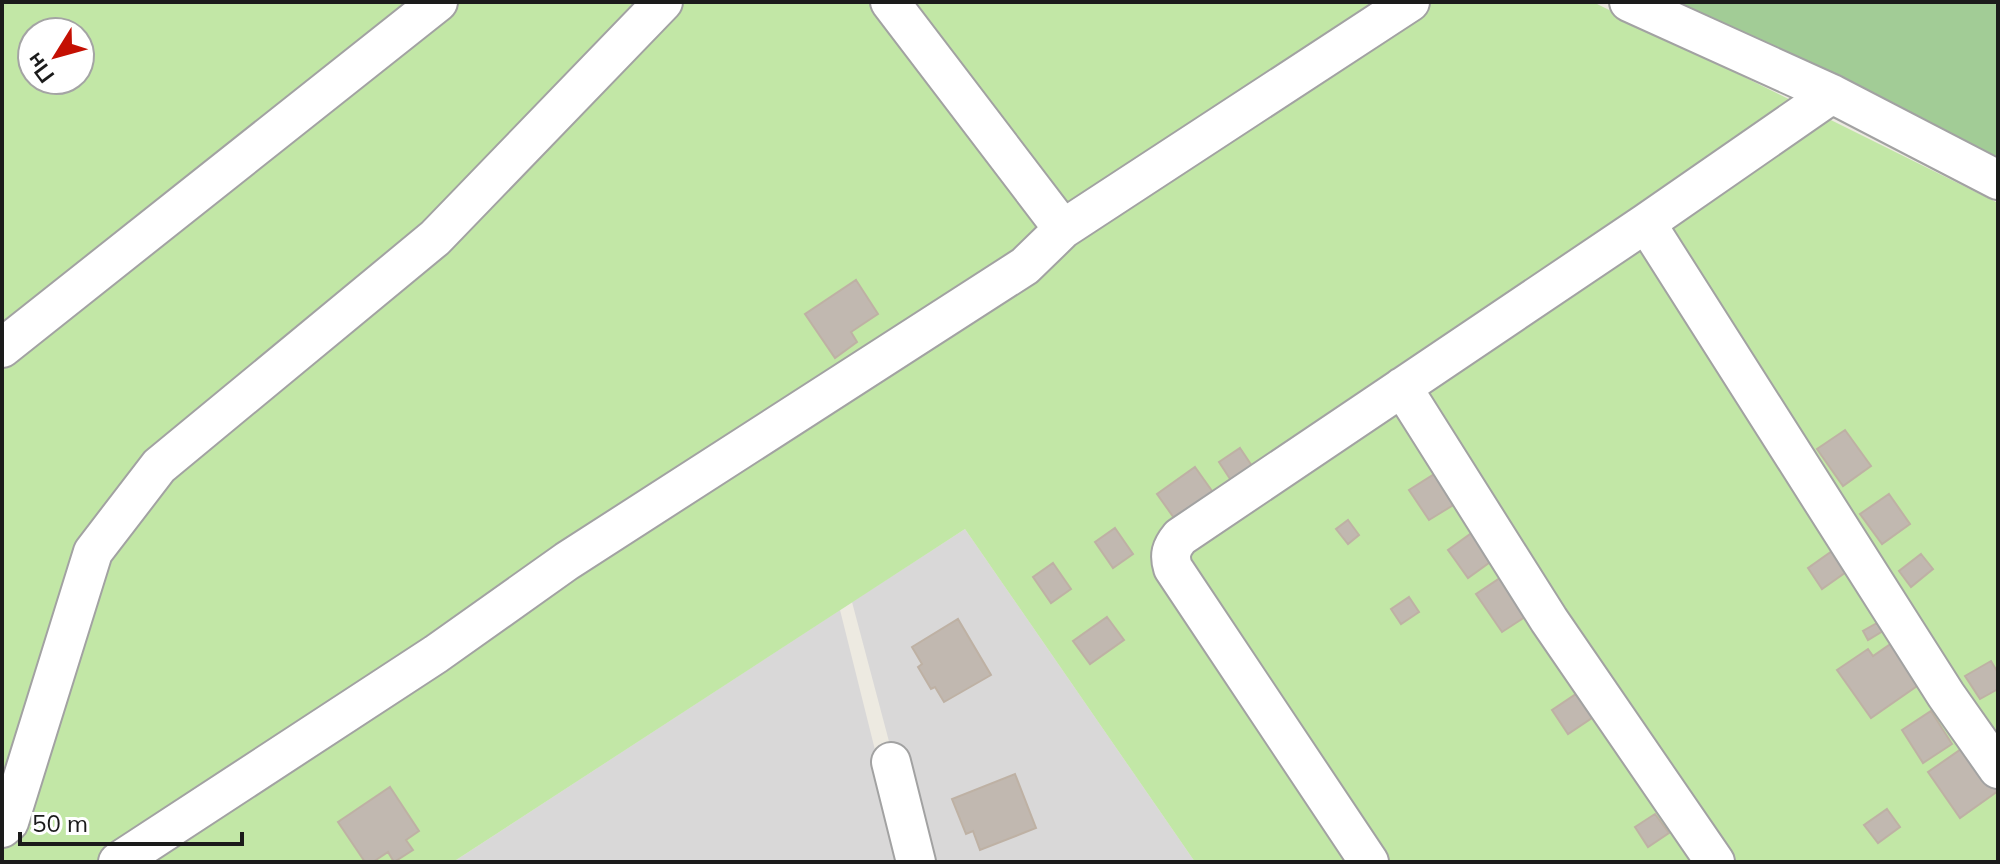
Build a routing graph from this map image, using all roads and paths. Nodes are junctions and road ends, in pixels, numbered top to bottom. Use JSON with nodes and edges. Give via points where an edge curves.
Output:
{"nodes":[{"id":1,"x":438,"y":2,"type":"edge"},
{"id":2,"x":663,"y":2,"type":"edge"},
{"id":3,"x":890,"y":2,"type":"edge"},
{"id":4,"x":1410,"y":2,"type":"edge"},
{"id":5,"x":1629,"y":2,"type":"edge"},
{"id":6,"x":1832,"y":94,"type":"junction"},
{"id":7,"x":1998,"y":180,"type":"edge"},
{"id":8,"x":1646,"y":223,"type":"junction"},
{"id":9,"x":1063,"y":229,"type":"junction"},
{"id":10,"x":2,"y":348,"type":"edge"},
{"id":11,"x":1402,"y":387,"type":"junction"},
{"id":12,"x":891,"y":762,"type":"dead end"},
{"id":13,"x":1998,"y":769,"type":"edge"},
{"id":14,"x":2,"y":828,"type":"edge"},
{"id":15,"x":118,"y":862,"type":"edge"},
{"id":16,"x":916,"y":862,"type":"edge"},
{"id":17,"x":1369,"y":862,"type":"edge"},
{"id":18,"x":1715,"y":862,"type":"edge"}],
"edges":[{"from":1,"to":10,"type":"street"},
{"from":2,"to":14,"type":"street","via":[[435,238],[159,466],[93,552],[9,822]]},
{"from":3,"to":9,"type":"street"},
{"from":4,"to":9,"type":"street"},
{"from":5,"to":6,"type":"street"},
{"from":6,"to":7,"type":"street"},
{"from":6,"to":8,"type":"street"},
{"from":8,"to":11,"type":"street"},
{"from":8,"to":13,"type":"street"},
{"from":9,"to":15,"type":"street","via":[[1025,266],[567,561],[436,654]]},
{"from":11,"to":17,"type":"street","via":[[1180,537],[1170,557]]},
{"from":11,"to":18,"type":"street","via":[[1549,620]]},
{"from":12,"to":16,"type":"street"}]}
